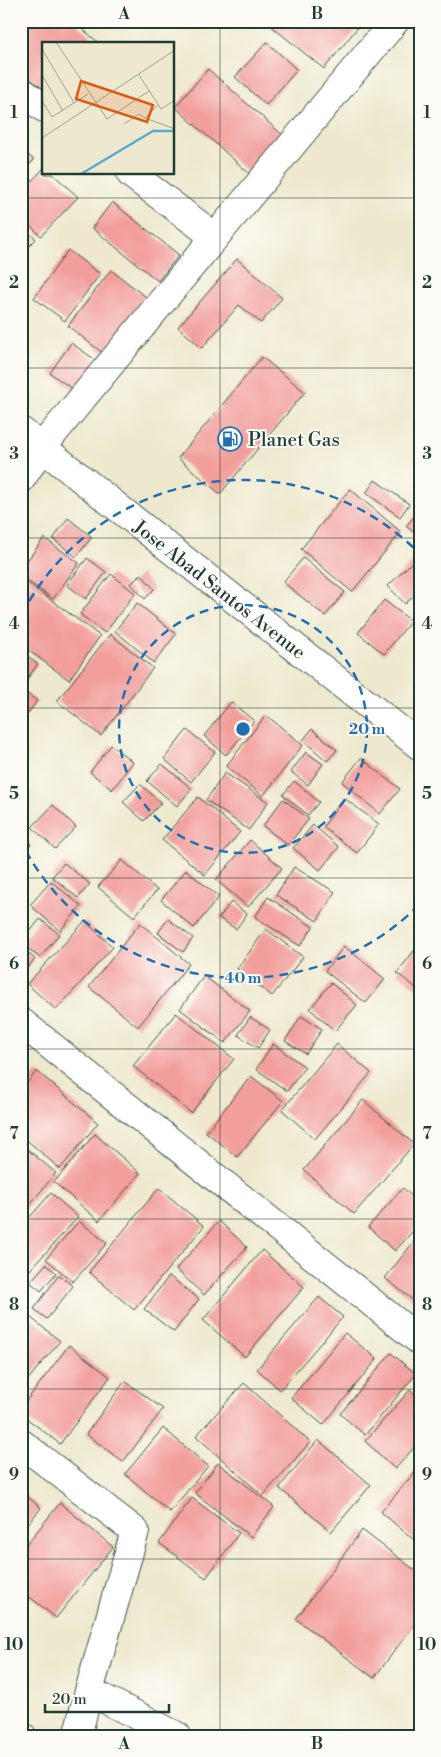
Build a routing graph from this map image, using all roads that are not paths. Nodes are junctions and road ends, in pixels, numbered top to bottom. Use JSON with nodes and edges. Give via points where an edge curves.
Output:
{"nodes":[{"id":1,"x":395,"y":21,"type":"edge"},
{"id":2,"x":21,"y":91,"type":"edge"},
{"id":3,"x":42,"y":107,"type":"edge"},
{"id":4,"x":132,"y":175,"type":"edge"},
{"id":5,"x":215,"y":237,"type":"junction"},
{"id":6,"x":32,"y":439,"type":"edge"},
{"id":7,"x":21,"y":479,"type":"edge"},
{"id":8,"x":420,"y":746,"type":"edge"},
{"id":9,"x":21,"y":1022,"type":"edge"},
{"id":10,"x":420,"y":1341,"type":"edge"},
{"id":11,"x":21,"y":1443,"type":"edge"},
{"id":12,"x":89,"y":1691,"type":"junction"},
{"id":13,"x":77,"y":1736,"type":"edge"},
{"id":14,"x":177,"y":1736,"type":"edge"}],
"edges":[{"from":1,"to":5,"type":"main road"},
{"from":2,"to":3,"type":"main road"},
{"from":4,"to":5,"type":"main road"},
{"from":5,"to":6,"type":"main road"},
{"from":6,"to":7,"type":"main road"},
{"from":6,"to":8,"type":"main road","name":"Jose Abad Santos Avenue"},
{"from":9,"to":10,"type":"main road"},
{"from":11,"to":12,"type":"main road","via":[[135,1531]]},
{"from":12,"to":13,"type":"main road"},
{"from":12,"to":14,"type":"main road"}]}
